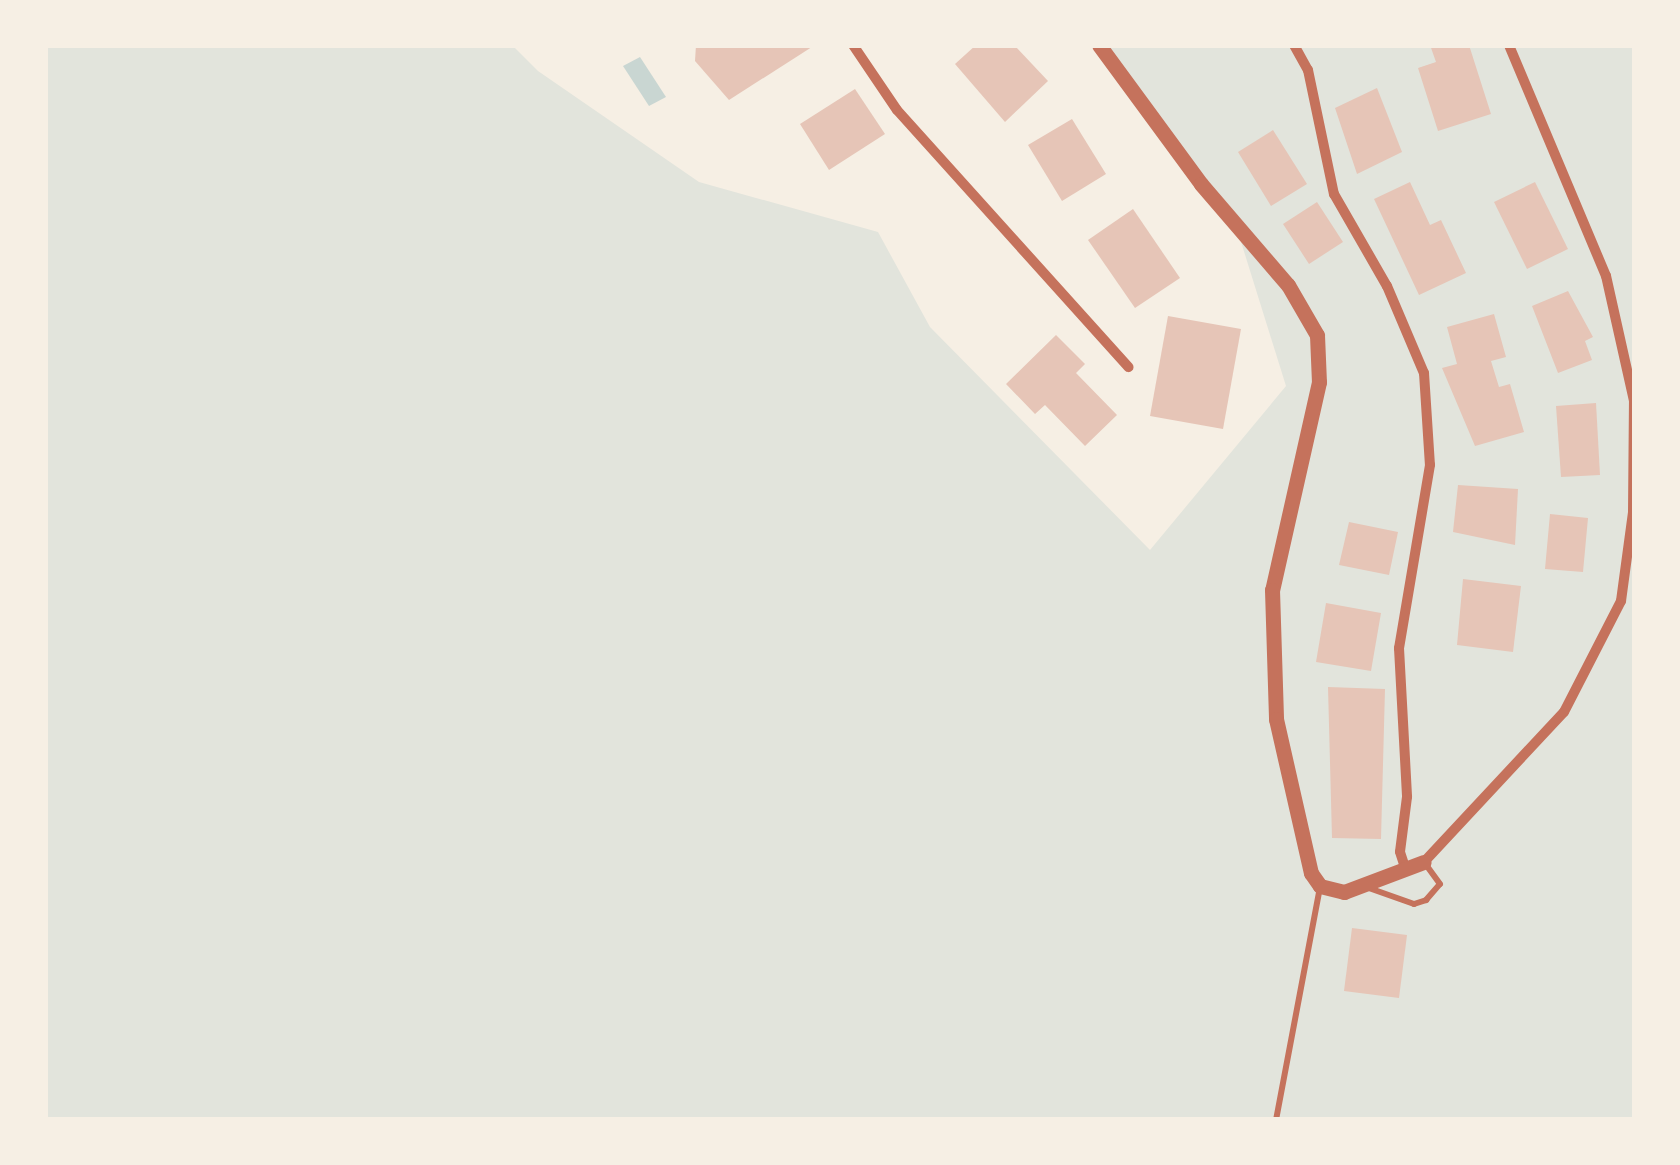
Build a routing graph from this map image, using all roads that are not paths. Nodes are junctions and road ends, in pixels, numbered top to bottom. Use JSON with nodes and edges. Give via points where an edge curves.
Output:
{"nodes":[{"id":1,"x":854,"y":45,"type":"edge"},
{"id":2,"x":1099,"y":45,"type":"edge"},
{"id":3,"x":1294,"y":45,"type":"edge"},
{"id":4,"x":1509,"y":45,"type":"edge"},
{"id":5,"x":1128,"y":367,"type":"dead end"},
{"id":6,"x":1424,"y":862,"type":"junction"},
{"id":7,"x":1406,"y":873,"type":"junction"},
{"id":8,"x":1320,"y":886,"type":"junction"},
{"id":9,"x":1366,"y":886,"type":"junction"},
{"id":10,"x":1276,"y":1120,"type":"edge"}],
"edges":[{"from":1,"to":5,"type":"street","via":[[897,110]]},
{"from":2,"to":8,"type":"street","via":[[1200,184],[1288,285],[1316,334],[1319,382],[1277,551],[1272,624],[1276,719],[1311,873]]},
{"from":3,"to":7,"type":"street","via":[[1308,70],[1334,194],[1387,286],[1424,373],[1430,465],[1399,648],[1407,798],[1400,852]]},
{"from":4,"to":6,"type":"street","via":[[1544,115],[1606,276],[1634,401],[1633,512],[1621,600],[1564,712]]},
{"from":6,"to":7,"type":"street"},
{"from":6,"to":9,"type":"lane","via":[[1440,884],[1426,900],[1414,904]]},
{"from":7,"to":9,"type":"street"},
{"from":8,"to":9,"type":"street","via":[[1344,892]]},
{"from":8,"to":10,"type":"lane"}]}
